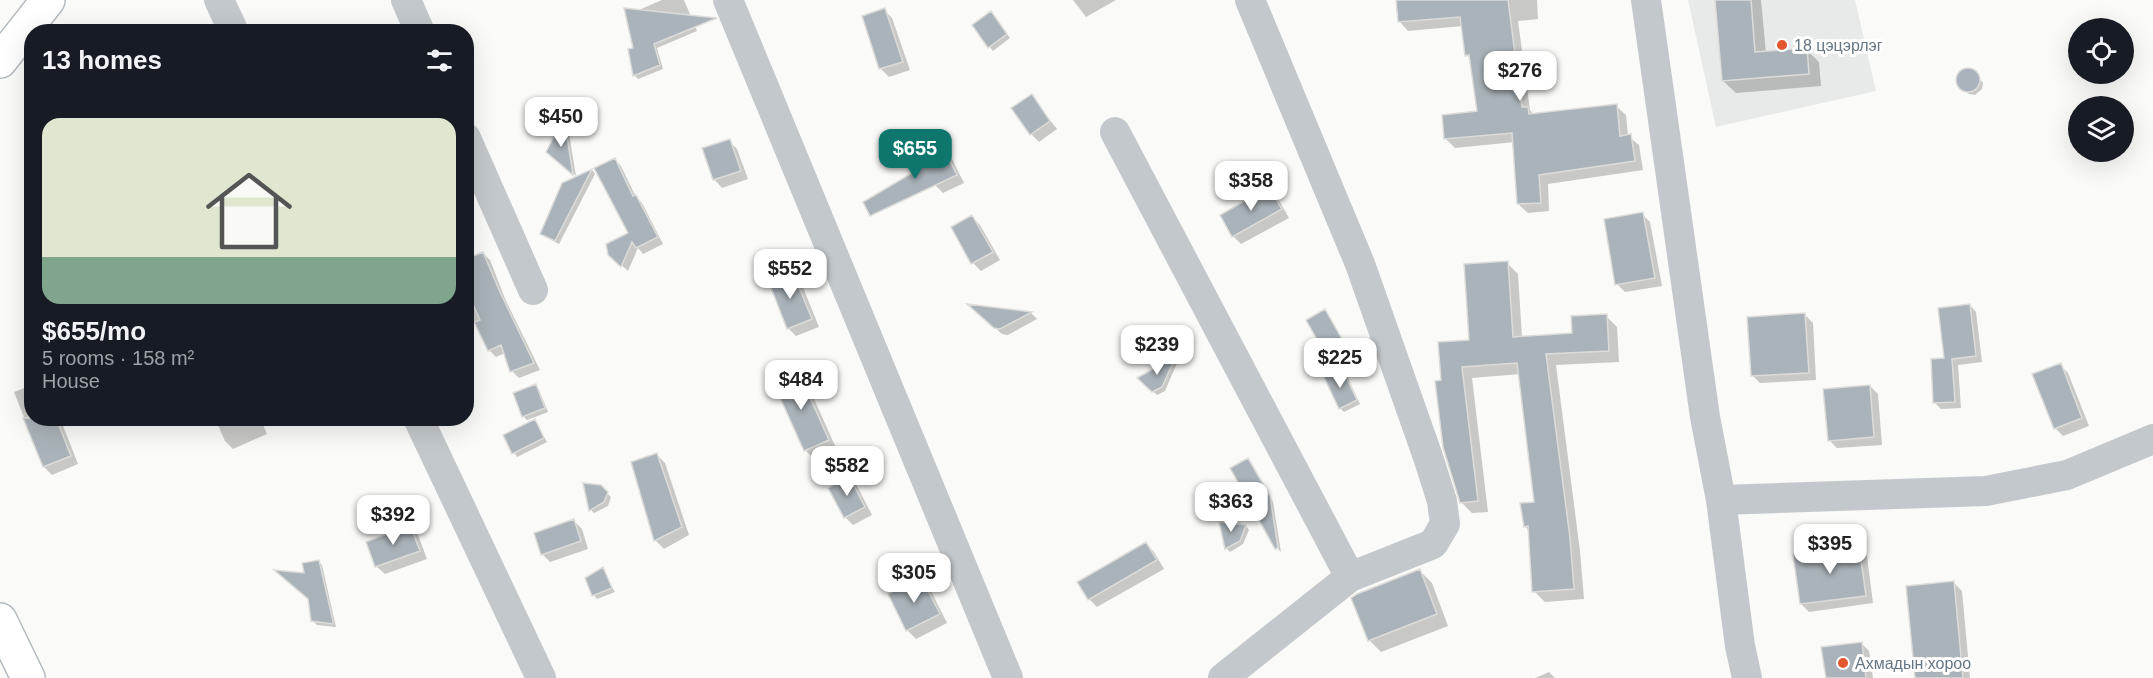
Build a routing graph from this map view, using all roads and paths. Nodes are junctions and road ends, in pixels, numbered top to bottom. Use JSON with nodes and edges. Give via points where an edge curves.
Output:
{"nodes":[{"id":1,"x":48,"y":0,"type":"edge"},
{"id":2,"x":219,"y":0,"type":"edge"},
{"id":3,"x":406,"y":0,"type":"edge"},
{"id":4,"x":728,"y":0,"type":"edge"},
{"id":5,"x":1250,"y":0,"type":"edge"},
{"id":6,"x":1646,"y":0,"type":"edge"},
{"id":7,"x":29,"y":24,"type":"edge"},
{"id":8,"x":230,"y":24,"type":"edge"},
{"id":9,"x":416,"y":24,"type":"edge"},
{"id":10,"x":24,"y":30,"type":"edge"},
{"id":11,"x":0,"y":61,"type":"edge"},
{"id":12,"x":1114,"y":132,"type":"dead end"},
{"id":13,"x":474,"y":156,"type":"edge"},
{"id":14,"x":533,"y":290,"type":"dead end"},
{"id":15,"x":422,"y":426,"type":"edge"},
{"id":16,"x":2153,"y":440,"type":"edge"},
{"id":17,"x":1721,"y":500,"type":"junction"},
{"id":18,"x":1350,"y":578,"type":"junction"},
{"id":19,"x":0,"y":620,"type":"edge"},
{"id":20,"x":28,"y":678,"type":"edge"},
{"id":21,"x":542,"y":678,"type":"edge"},
{"id":22,"x":1008,"y":678,"type":"edge"},
{"id":23,"x":1223,"y":678,"type":"edge"},
{"id":24,"x":1747,"y":678,"type":"edge"}],
"edges":[{"from":1,"to":7,"type":"main road"},
{"from":2,"to":8,"type":"street"},
{"from":3,"to":9,"type":"street"},
{"from":4,"to":22,"type":"street"},
{"from":5,"to":18,"type":"street","via":[[1360,264],[1442,501],[1445,524],[1433,544]]},
{"from":6,"to":17,"type":"street","via":[[1705,417]]},
{"from":10,"to":11,"type":"main road"},
{"from":12,"to":18,"type":"street"},
{"from":13,"to":14,"type":"street"},
{"from":15,"to":21,"type":"street"},
{"from":16,"to":17,"type":"street","via":[[2067,475],[1986,491]]},
{"from":17,"to":24,"type":"street"},
{"from":18,"to":23,"type":"street"},
{"from":19,"to":20,"type":"main road"}]}
